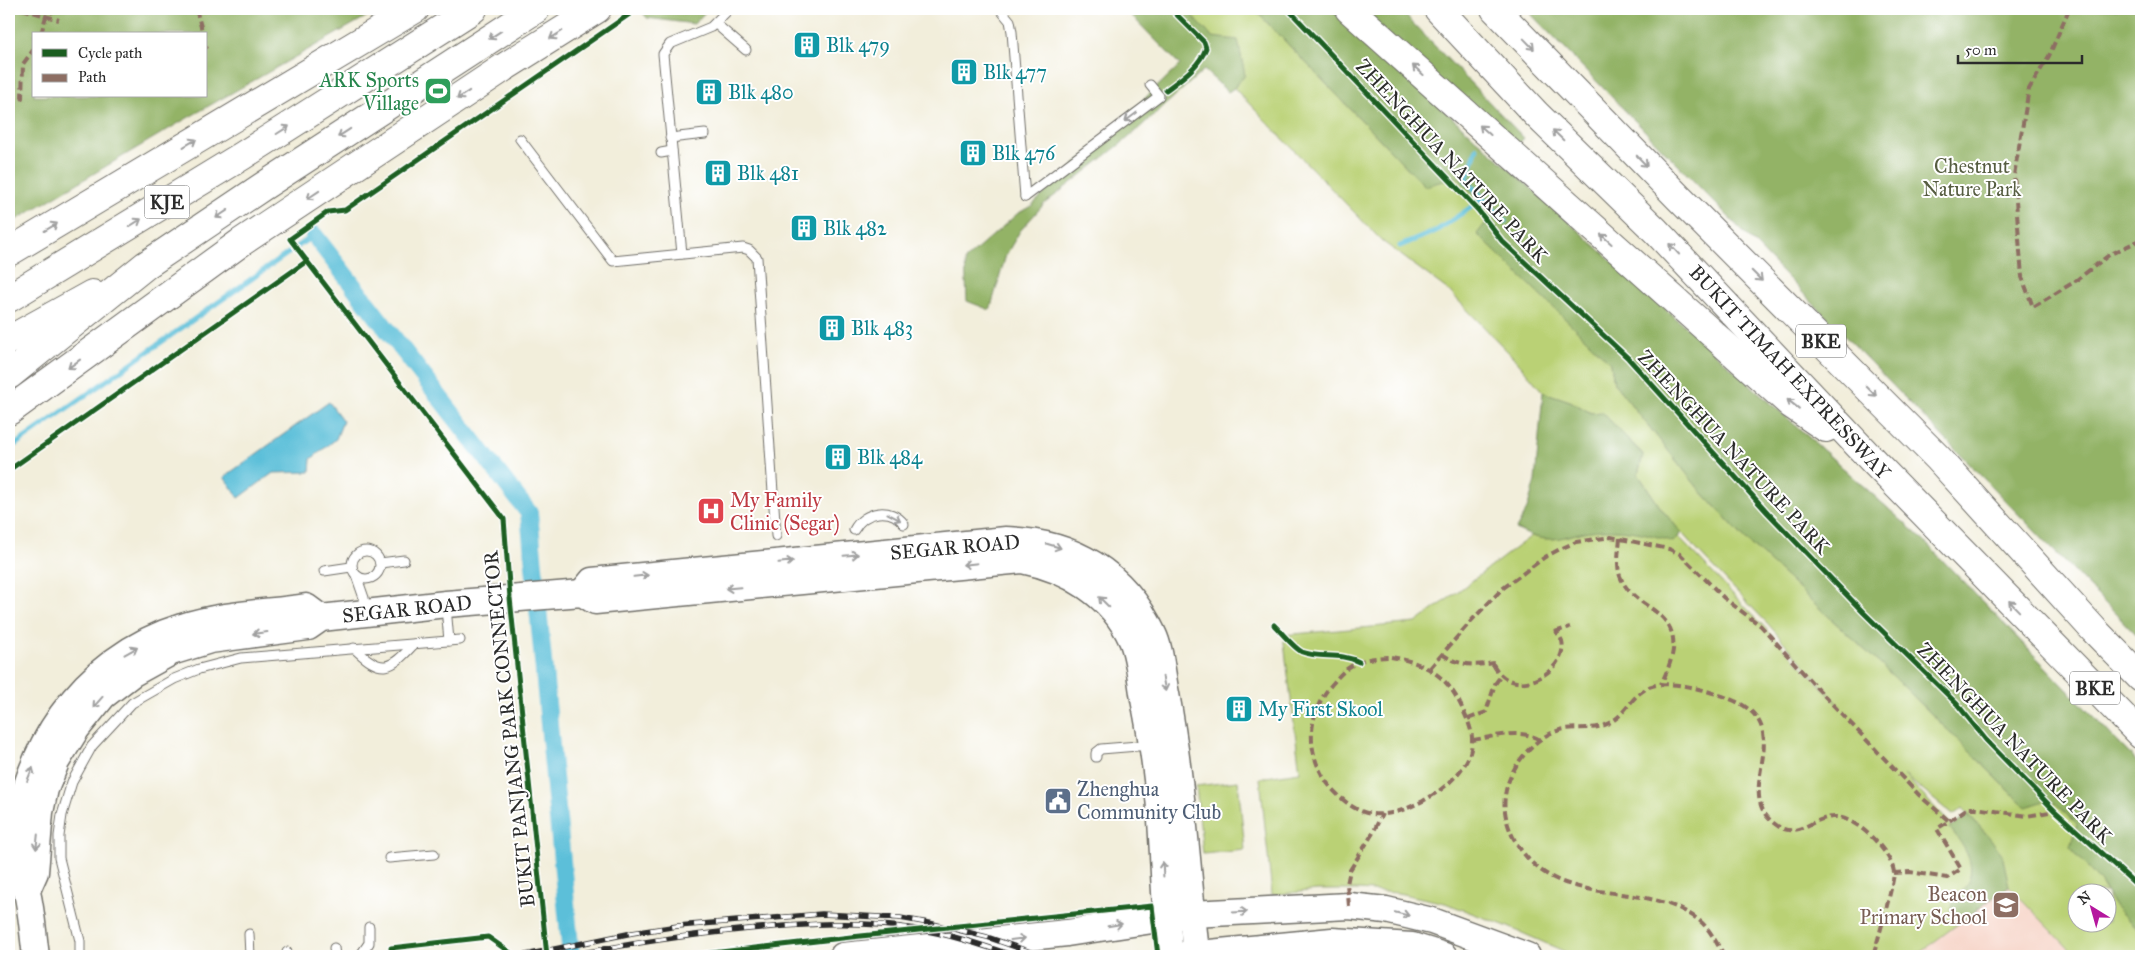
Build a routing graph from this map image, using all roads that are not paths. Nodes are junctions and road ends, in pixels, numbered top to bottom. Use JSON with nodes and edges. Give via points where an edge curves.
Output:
{"nodes":[{"id":1,"x":415,"y":9,"type":"edge"},
{"id":2,"x":473,"y":9,"type":"edge"},
{"id":3,"x":536,"y":9,"type":"edge"},
{"id":4,"x":597,"y":9,"type":"edge"},
{"id":5,"x":729,"y":9,"type":"edge"},
{"id":6,"x":1000,"y":9,"type":"edge"},
{"id":7,"x":1348,"y":9,"type":"edge"},
{"id":8,"x":1438,"y":9,"type":"edge"},
{"id":9,"x":1496,"y":9,"type":"edge"},
{"id":10,"x":716,"y":24,"type":"junction"},
{"id":11,"x":746,"y":50,"type":"dead end"},
{"id":12,"x":1150,"y":85,"type":"dead end"},
{"id":13,"x":705,"y":134,"type":"dead end"},
{"id":14,"x":670,"y":138,"type":"junction"},
{"id":15,"x":520,"y":139,"type":"dead end"},
{"id":16,"x":672,"y":152,"type":"junction"},
{"id":17,"x":660,"y":153,"type":"dead end"},
{"id":18,"x":240,"y":243,"type":"junction"},
{"id":19,"x":9,"y":252,"type":"edge"},
{"id":20,"x":682,"y":254,"type":"junction"},
{"id":21,"x":146,"y":265,"type":"junction"},
{"id":22,"x":9,"y":298,"type":"edge"},
{"id":23,"x":9,"y":340,"type":"edge"},
{"id":24,"x":9,"y":375,"type":"edge"},
{"id":25,"x":9,"y":384,"type":"edge"},
{"id":26,"x":9,"y":412,"type":"edge"},
{"id":27,"x":1875,"y":463,"type":"junction"},
{"id":28,"x":904,"y":524,"type":"dead end"},
{"id":29,"x":854,"y":530,"type":"dead end"},
{"id":30,"x":776,"y":536,"type":"dead end"},
{"id":31,"x":404,"y":560,"type":"dead end"},
{"id":32,"x":380,"y":564,"type":"junction"},
{"id":33,"x":324,"y":571,"type":"dead end"},
{"id":34,"x":354,"y":571,"type":"junction"},
{"id":35,"x":370,"y":578,"type":"junction"},
{"id":36,"x":446,"y":604,"type":"junction"},
{"id":37,"x":365,"y":606,"type":"junction"},
{"id":38,"x":311,"y":631,"type":"junction"},
{"id":39,"x":460,"y":640,"type":"dead end"},
{"id":40,"x":450,"y":641,"type":"junction"},
{"id":41,"x":414,"y":644,"type":"junction"},
{"id":42,"x":354,"y":648,"type":"junction"},
{"id":43,"x":2141,"y":678,"type":"edge"},
{"id":44,"x":2141,"y":735,"type":"edge"},
{"id":45,"x":1164,"y":743,"type":"junction"},
{"id":46,"x":1096,"y":758,"type":"dead end"},
{"id":47,"x":434,"y":854,"type":"dead end"},
{"id":48,"x":389,"y":858,"type":"dead end"},
{"id":49,"x":22,"y":878,"type":"edge"},
{"id":50,"x":1192,"y":914,"type":"junction"},
{"id":51,"x":1166,"y":918,"type":"junction"},
{"id":52,"x":369,"y":927,"type":"dead end"},
{"id":53,"x":249,"y":934,"type":"dead end"},
{"id":54,"x":1188,"y":955,"type":"edge"},
{"id":55,"x":36,"y":956,"type":"edge"},
{"id":56,"x":80,"y":956,"type":"edge"},
{"id":57,"x":250,"y":956,"type":"edge"},
{"id":58,"x":360,"y":956,"type":"edge"},
{"id":59,"x":843,"y":956,"type":"edge"},
{"id":60,"x":1170,"y":956,"type":"edge"},
{"id":61,"x":1444,"y":956,"type":"edge"},
{"id":62,"x":1528,"y":956,"type":"edge"}],
"edges":[{"from":19,"to":1,"type":"highway","one_way":true},
{"from":22,"to":2,"type":"highway","number":"KJE","one_way":true,"via":[[242,156]]},
{"from":3,"to":21,"type":"highway","number":"KJE","one_way":true},
{"from":4,"to":18,"type":"highway","one_way":true},
{"from":5,"to":10,"type":"lane"},
{"from":12,"to":6,"type":"lane","one_way":true,"via":[[1159,96],[1025,197],[1012,32],[1010,21]]},
{"from":27,"to":7,"type":"highway","one_way":true,"via":[[1792,405]]},
{"from":27,"to":8,"type":"highway","name":"BUKIT TIMAH EXPRESSWAY","number":"BKE","one_way":true,"via":[[1656,231],[1536,114]]},
{"from":9,"to":43,"type":"highway","name":"BUKIT TIMAH EXPRESSWAY","number":"BKE","one_way":true,"via":[[1938,458]]},
{"from":10,"to":11,"type":"lane"},
{"from":10,"to":14,"type":"lane","via":[[670,44],[663,54]]},
{"from":13,"to":14,"type":"lane"},
{"from":14,"to":16,"type":"lane"},
{"from":15,"to":20,"type":"lane","via":[[613,261]]},
{"from":16,"to":17,"type":"lane"},
{"from":16,"to":20,"type":"lane"},
{"from":18,"to":25,"type":"highway","via":[[180,276]]},
{"from":18,"to":26,"type":"highway","one_way":true},
{"from":20,"to":30,"type":"lane","via":[[743,248],[757,258]]},
{"from":21,"to":23,"type":"highway","number":"KJE"},
{"from":21,"to":24,"type":"highway"},
{"from":44,"to":27,"type":"highway","name":"BUKIT TIMAH EXPRESSWAY","number":"BKE","one_way":true},
{"from":29,"to":28,"type":"lane","one_way":true,"via":[[864,518],[878,513],[893,515]]},
{"from":31,"to":32,"type":"lane"},
{"from":32,"to":34,"type":"lane","via":[[376,556],[364,551],[353,558]]},
{"from":32,"to":35,"type":"lane","via":[[378,572]]},
{"from":33,"to":34,"type":"lane"},
{"from":34,"to":35,"type":"lane","via":[[360,578]]},
{"from":34,"to":37,"type":"lane"},
{"from":35,"to":37,"type":"lane"},
{"from":36,"to":37,"type":"street","name":"SEGAR ROAD"},
{"from":36,"to":40,"type":"lane"},
{"from":36,"to":45,"type":"street","name":"SEGAR ROAD","via":[[582,593],[595,601],[1022,560],[1065,573],[1085,584],[1119,618],[1132,641]]},
{"from":37,"to":38,"type":"street","name":"SEGAR ROAD"},
{"from":38,"to":42,"type":"lane"},
{"from":38,"to":49,"type":"street","name":"SEGAR ROAD","via":[[210,640],[172,652],[133,673],[103,696],[76,728],[56,762],[45,789]]},
{"from":38,"to":56,"type":"lane","via":[[174,679],[132,703],[92,746],[66,798],[59,836],[59,858],[80,941]]},
{"from":39,"to":40,"type":"lane"},
{"from":40,"to":41,"type":"lane"},
{"from":41,"to":42,"type":"lane"},
{"from":41,"to":42,"type":"lane","via":[[400,660],[384,666],[369,662]]},
{"from":45,"to":46,"type":"lane","via":[[1101,750],[1096,753]]},
{"from":45,"to":50,"type":"street","name":"SEGAR ROAD"},
{"from":51,"to":45,"type":"street","name":"SEGAR ROAD","one_way":true,"via":[[1160,819]]},
{"from":47,"to":48,"type":"lane"},
{"from":49,"to":55,"type":"street","name":"SEGAR ROAD"},
{"from":50,"to":51,"type":"street"},
{"from":50,"to":54,"type":"street","name":"SEGAR ROAD"},
{"from":50,"to":62,"type":"street","one_way":true,"via":[[1349,906],[1386,910],[1432,921]]},
{"from":59,"to":51,"type":"street","one_way":true,"via":[[1067,933]]},
{"from":51,"to":60,"type":"street","name":"SEGAR ROAD"},
{"from":52,"to":58,"type":"lane","via":[[369,943]]},
{"from":53,"to":57,"type":"lane"},
{"from":54,"to":61,"type":"street","via":[[1341,942],[1412,946]]}]}
